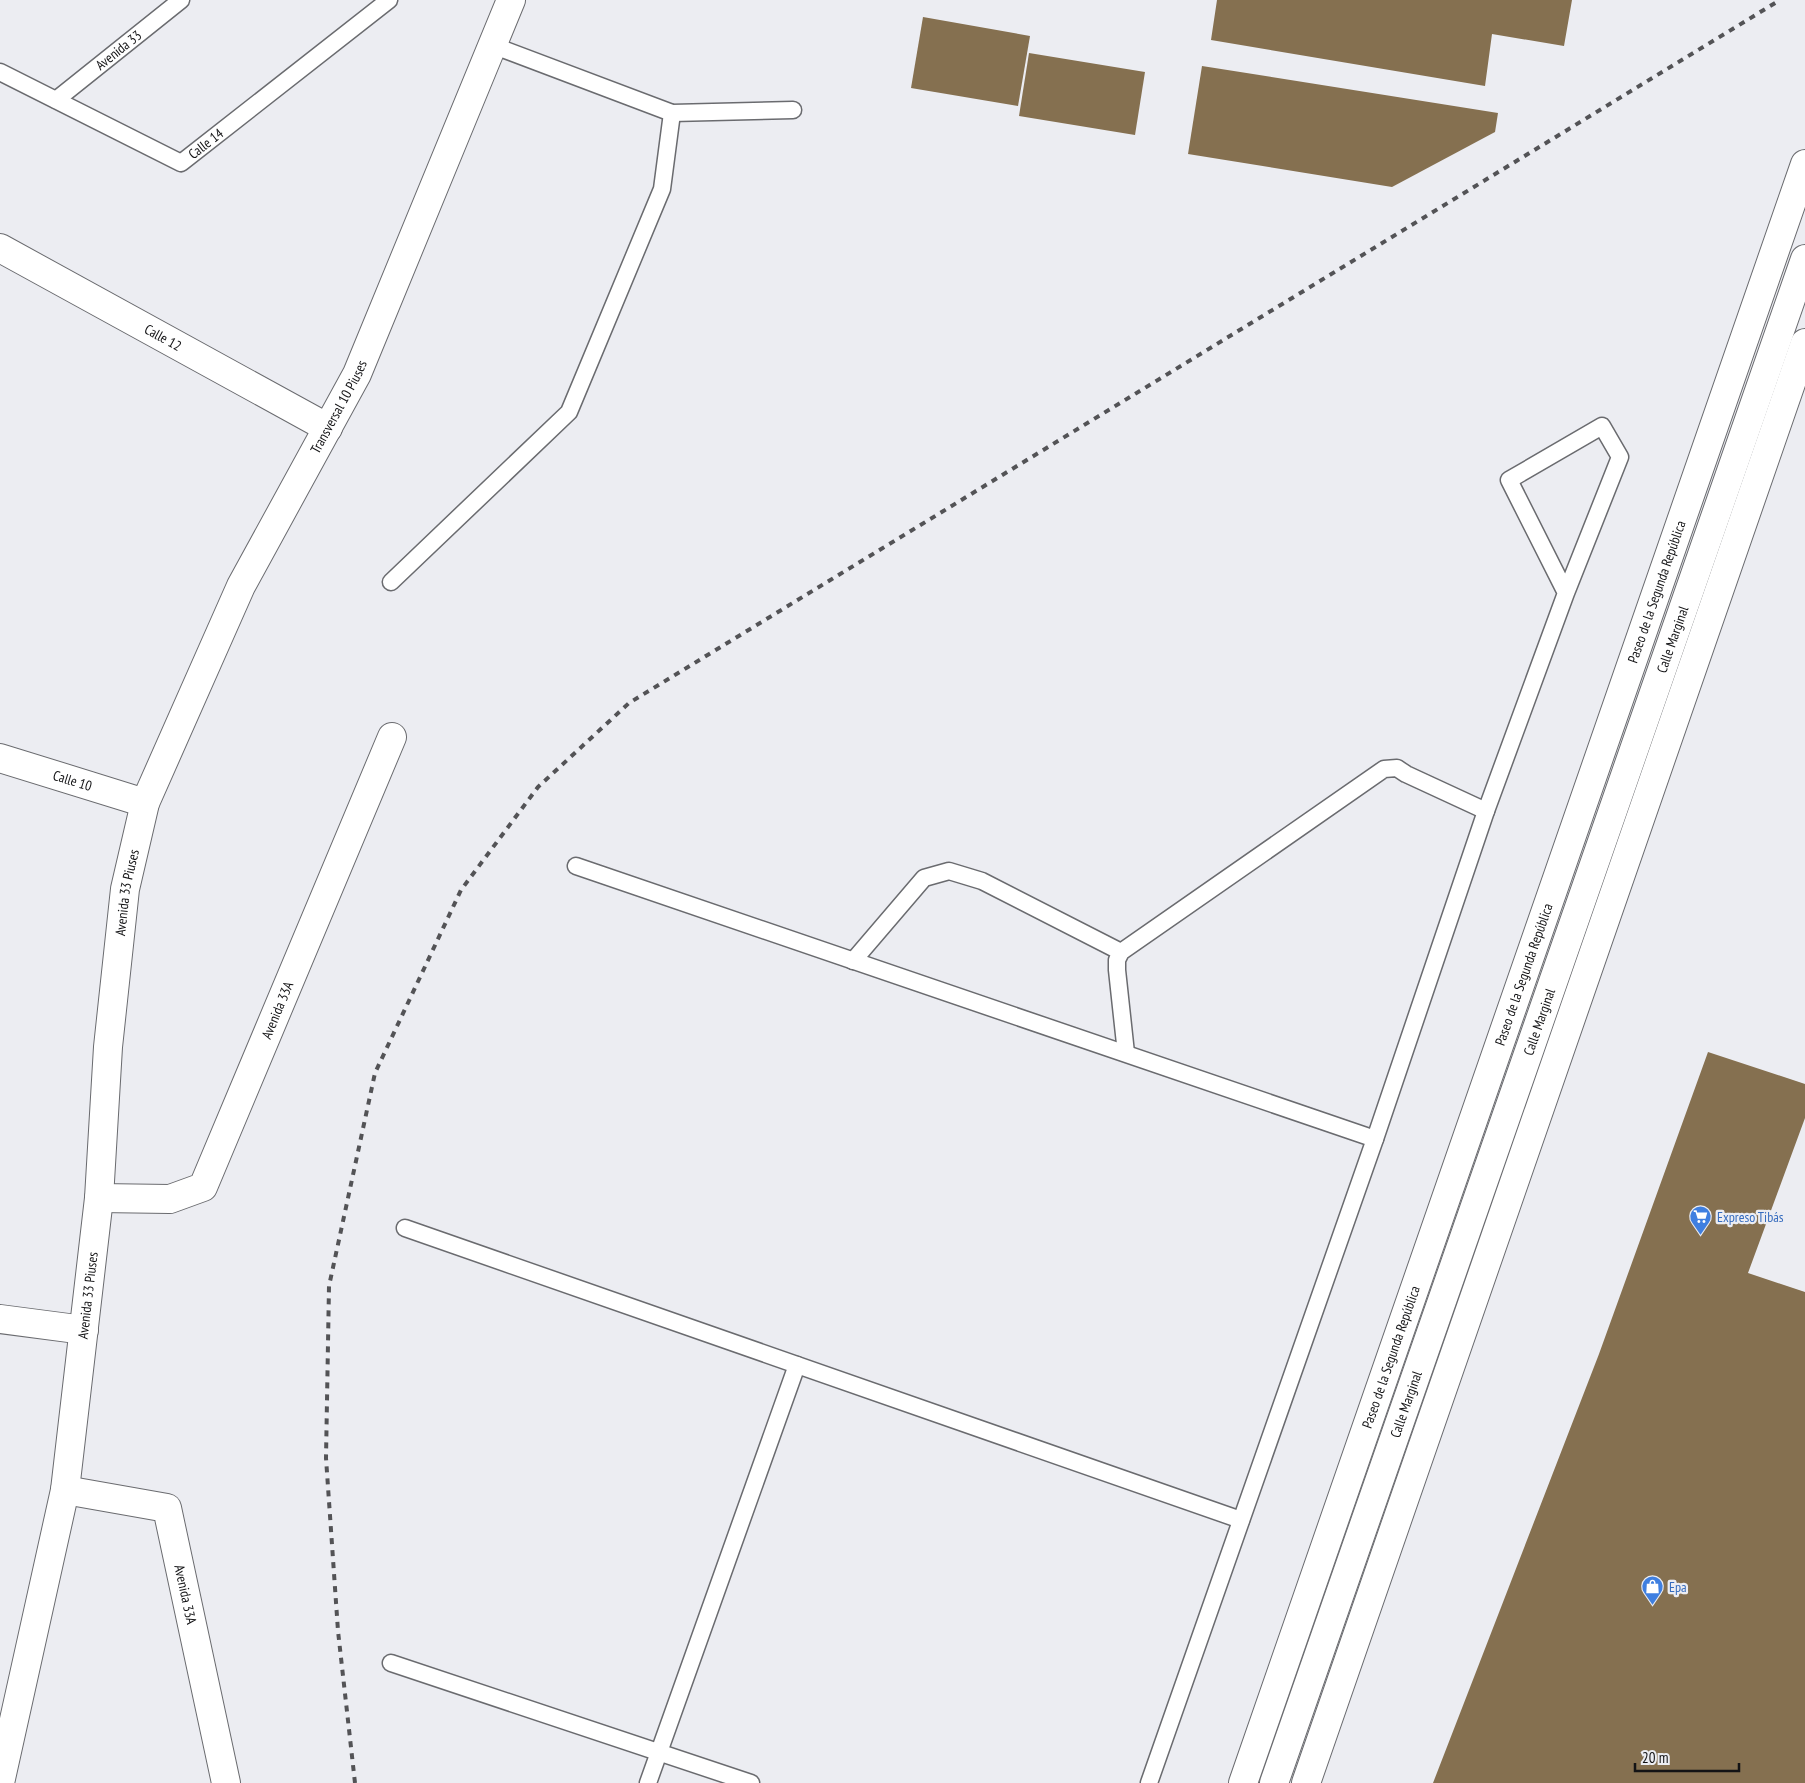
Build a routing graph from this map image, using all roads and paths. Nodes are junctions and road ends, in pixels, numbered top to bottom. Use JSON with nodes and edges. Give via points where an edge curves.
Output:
{"nodes":[{"id":1,"x":181,"y":0,"type":"edge"},
{"id":2,"x":390,"y":0,"type":"edge"},
{"id":3,"x":507,"y":1,"type":"edge"},
{"id":4,"x":492,"y":45,"type":"junction"},
{"id":5,"x":0,"y":72,"type":"edge"},
{"id":6,"x":56,"y":100,"type":"junction"},
{"id":7,"x":793,"y":110,"type":"dead end"},
{"id":8,"x":672,"y":113,"type":"junction"},
{"id":9,"x":1805,"y":164,"type":"edge"},
{"id":10,"x":0,"y":248,"type":"edge"},
{"id":11,"x":1805,"y":259,"type":"edge"},
{"id":12,"x":1805,"y":343,"type":"edge"},
{"id":13,"x":328,"y":428,"type":"junction"},
{"id":14,"x":391,"y":582,"type":"dead end"},
{"id":15,"x":1566,"y":593,"type":"junction"},
{"id":16,"x":392,"y":737,"type":"dead end"},
{"id":17,"x":0,"y":758,"type":"edge"},
{"id":18,"x":145,"y":803,"type":"junction"},
{"id":19,"x":1486,"y":811,"type":"junction"},
{"id":20,"x":576,"y":866,"type":"dead end"},
{"id":21,"x":1121,"y":952,"type":"junction"},
{"id":22,"x":853,"y":961,"type":"junction"},
{"id":23,"x":1126,"y":1053,"type":"junction"},
{"id":24,"x":1375,"y":1139,"type":"junction"},
{"id":25,"x":99,"y":1198,"type":"junction"},
{"id":26,"x":405,"y":1228,"type":"dead end"},
{"id":27,"x":0,"y":1319,"type":"edge"},
{"id":28,"x":84,"y":1330,"type":"junction"},
{"id":29,"x":796,"y":1365,"type":"junction"},
{"id":30,"x":65,"y":1490,"type":"junction"},
{"id":31,"x":1241,"y":1520,"type":"junction"},
{"id":32,"x":391,"y":1663,"type":"dead end"},
{"id":33,"x":659,"y":1752,"type":"junction"},
{"id":34,"x":0,"y":1783,"type":"edge"},
{"id":35,"x":226,"y":1783,"type":"edge"},
{"id":36,"x":648,"y":1783,"type":"edge"},
{"id":37,"x":751,"y":1783,"type":"edge"},
{"id":38,"x":1149,"y":1783,"type":"edge"},
{"id":39,"x":1243,"y":1783,"type":"edge"},
{"id":40,"x":1274,"y":1783,"type":"edge"},
{"id":41,"x":1306,"y":1783,"type":"edge"}],
"edges":[{"from":1,"to":6,"type":"lane","name":"Avenida 33"},
{"from":2,"to":6,"type":"lane","name":"Calle 14","via":[[181,163]]},
{"from":3,"to":4,"type":"main road","name":"Transversal 10 Piuses"},
{"from":4,"to":8,"type":"lane"},
{"from":4,"to":13,"type":"main road","name":"Transversal 10 Piuses","via":[[357,374]]},
{"from":5,"to":6,"type":"lane","name":"Calle 14"},
{"from":7,"to":8,"type":"lane"},
{"from":8,"to":14,"type":"lane","via":[[662,189],[569,412]]},
{"from":9,"to":39,"type":"main road","name":"Paseo de la Segunda República"},
{"from":10,"to":13,"type":"main road","name":"Calle 12"},
{"from":11,"to":40,"type":"main road","name":"Calle Marginal"},
{"from":12,"to":41,"type":"main road"},
{"from":13,"to":18,"type":"main road","name":"Transversal 10 Piuses","via":[[241,586]]},
{"from":15,"to":15,"type":"lane","via":[[1620,457],[1602,426],[1509,480]]},
{"from":15,"to":19,"type":"lane"},
{"from":16,"to":25,"type":"main road","name":"Avenida 33A","via":[[203,1187],[170,1199]]},
{"from":17,"to":18,"type":"main road","name":"Calle 10"},
{"from":18,"to":25,"type":"main road","name":"Avenida 33 Piuses","via":[[125,889],[108,1046]]},
{"from":19,"to":21,"type":"lane","via":[[1397,768],[1384,769]]},
{"from":19,"to":24,"type":"lane"},
{"from":20,"to":22,"type":"lane"},
{"from":21,"to":22,"type":"lane","via":[[982,881],[949,871],[924,878]]},
{"from":21,"to":23,"type":"lane","via":[[1117,960]]},
{"from":22,"to":23,"type":"lane"},
{"from":23,"to":24,"type":"lane"},
{"from":24,"to":31,"type":"lane"},
{"from":25,"to":28,"type":"main road","name":"Avenida 33 Piuses"},
{"from":26,"to":29,"type":"lane"},
{"from":27,"to":28,"type":"main road"},
{"from":28,"to":30,"type":"main road","name":"Avenida 33 Piuses"},
{"from":29,"to":31,"type":"lane"},
{"from":29,"to":33,"type":"lane"},
{"from":30,"to":34,"type":"main road","name":"Avenida 33 Piuses"},
{"from":30,"to":35,"type":"main road","name":"Avenida 33A","via":[[167,1508]]},
{"from":31,"to":38,"type":"lane"},
{"from":32,"to":33,"type":"lane"},
{"from":33,"to":36,"type":"lane"},
{"from":33,"to":37,"type":"lane"}]}
